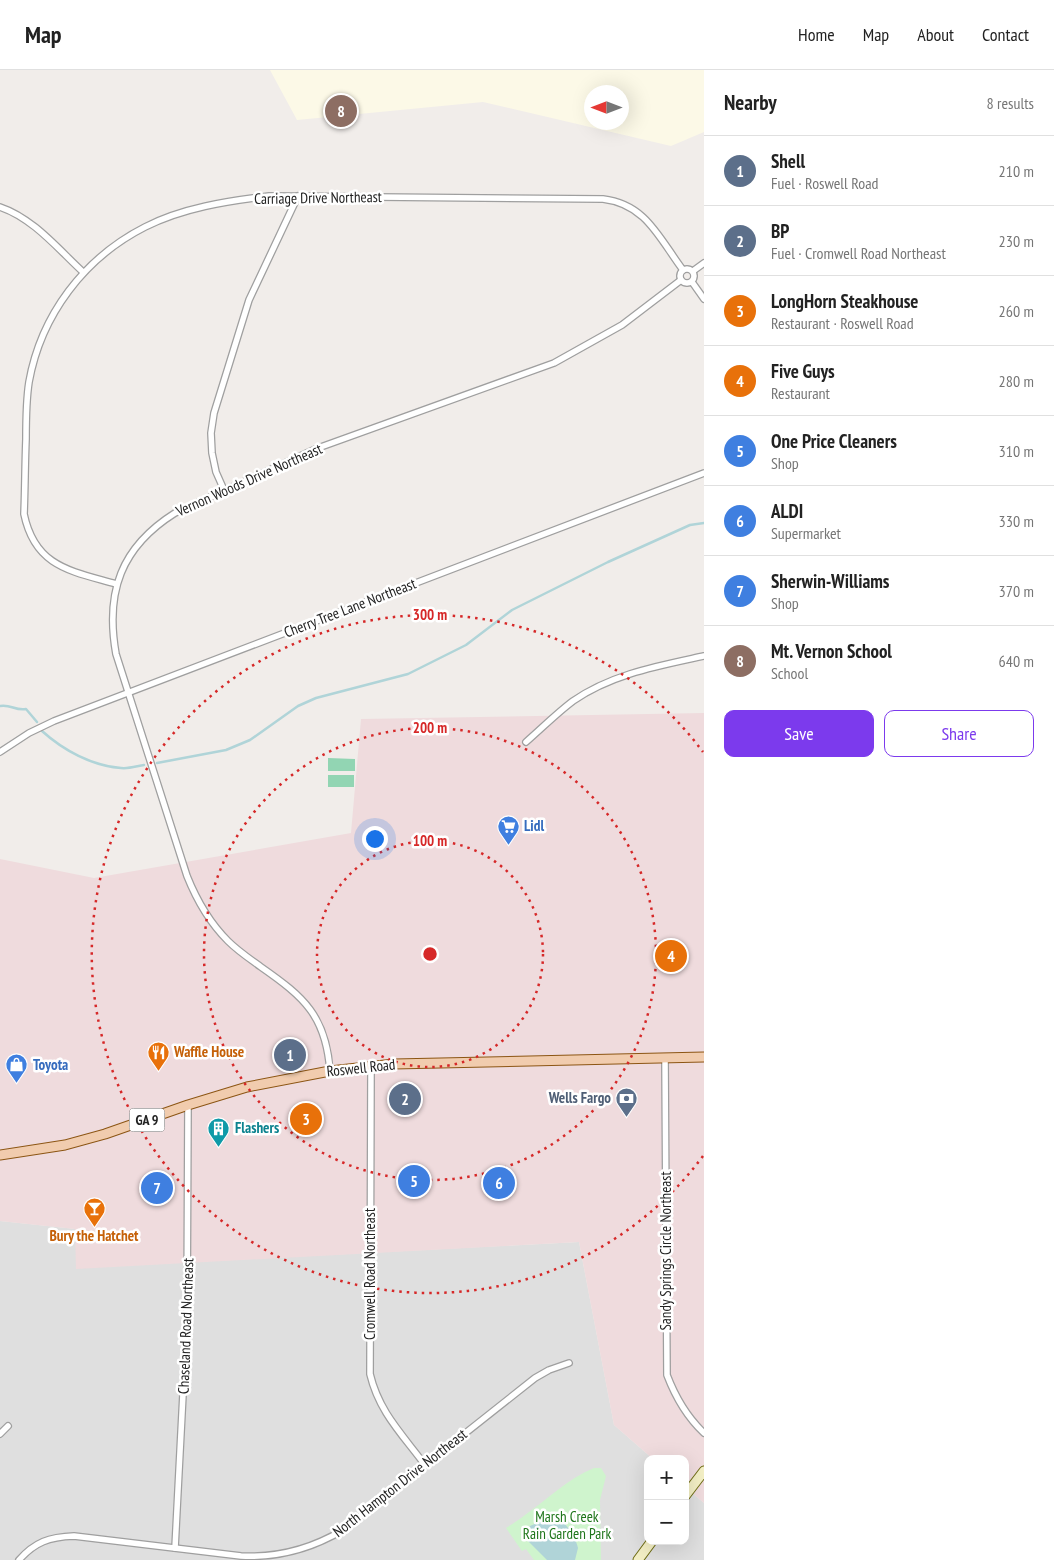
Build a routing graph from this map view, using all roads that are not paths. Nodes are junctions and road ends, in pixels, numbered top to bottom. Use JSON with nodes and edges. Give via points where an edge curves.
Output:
{"nodes":[{"id":1,"x":298,"y":196,"type":"junction"},
{"id":2,"x":0,"y":206,"type":"edge"},
{"id":3,"x":704,"y":263,"type":"edge"},
{"id":4,"x":683,"y":270,"type":"junction"},
{"id":5,"x":693,"y":271,"type":"junction"},
{"id":6,"x":83,"y":272,"type":"junction"},
{"id":7,"x":681,"y":280,"type":"junction"},
{"id":8,"x":692,"y":282,"type":"junction"},
{"id":9,"x":704,"y":299,"type":"edge"},
{"id":10,"x":704,"y":473,"type":"edge"},
{"id":11,"x":224,"y":490,"type":"junction"},
{"id":12,"x":116,"y":584,"type":"junction"},
{"id":13,"x":704,"y":656,"type":"edge"},
{"id":14,"x":127,"y":693,"type":"junction"},
{"id":15,"x":526,"y":742,"type":"dead end"},
{"id":16,"x":0,"y":752,"type":"edge"},
{"id":17,"x":704,"y":1057,"type":"edge"},
{"id":18,"x":665,"y":1058,"type":"junction"},
{"id":19,"x":371,"y":1066,"type":"junction"},
{"id":20,"x":330,"y":1071,"type":"junction"},
{"id":21,"x":188,"y":1105,"type":"junction"},
{"id":22,"x":0,"y":1155,"type":"edge"},
{"id":23,"x":569,"y":1363,"type":"dead end"},
{"id":24,"x":8,"y":1426,"type":"dead end"},
{"id":25,"x":704,"y":1433,"type":"edge"},
{"id":26,"x":0,"y":1434,"type":"edge"},
{"id":27,"x":425,"y":1465,"type":"junction"},
{"id":28,"x":704,"y":1470,"type":"edge"},
{"id":29,"x":689,"y":1491,"type":"edge"},
{"id":30,"x":649,"y":1545,"type":"edge"},
{"id":31,"x":175,"y":1548,"type":"junction"},
{"id":32,"x":19,"y":1560,"type":"edge"},
{"id":33,"x":638,"y":1560,"type":"edge"}],
"edges":[{"from":1,"to":4,"type":"street","name":"Carriage Drive Northeast","via":[[615,201],[630,206],[644,217]]},
{"from":1,"to":6,"type":"street","name":"Carriage Drive Northeast","via":[[246,199],[169,217],[122,240]]},
{"from":1,"to":11,"type":"street","via":[[248,300],[214,413],[212,453]]},
{"from":2,"to":6,"type":"street","via":[[30,223]]},
{"from":3,"to":5,"type":"street"},
{"from":4,"to":5,"type":"street"},
{"from":4,"to":7,"type":"street"},
{"from":5,"to":8,"type":"street","via":[[695,277]]},
{"from":6,"to":12,"type":"street","name":"Carriage Drive Northeast","via":[[52,316],[32,366],[26,405],[24,514],[32,540],[50,560],[68,570]]},
{"from":7,"to":8,"type":"street"},
{"from":7,"to":11,"type":"street","name":"Vernon Woods Drive Northeast","via":[[622,325],[554,363],[318,448]]},
{"from":8,"to":9,"type":"street"},
{"from":10,"to":14,"type":"street","name":"Cherry Tree Lane Northeast"},
{"from":11,"to":12,"type":"street","name":"Vernon Woods Drive Northeast","via":[[175,513],[154,528],[133,552]]},
{"from":12,"to":14,"type":"street","name":"Vernon Woods Drive Northeast","via":[[112,633]]},
{"from":13,"to":15,"type":"street","via":[[646,668],[594,688],[568,705]]},
{"from":14,"to":16,"type":"street","name":"Cherry Tree Lane Northeast","via":[[54,721]]},
{"from":14,"to":20,"type":"street","name":"Vernon Woods Drive Northeast","via":[[197,900],[228,942],[288,985],[307,1003],[325,1039]]},
{"from":17,"to":18,"type":"main road","name":"Roswell Road","number":"GA 9"},
{"from":18,"to":19,"type":"main road","name":"Roswell Road","number":"GA 9"},
{"from":18,"to":25,"type":"street","name":"Sandy Springs Circle Northeast","via":[[667,1375],[673,1391]]},
{"from":19,"to":20,"type":"main road","name":"Roswell Road","number":"GA 9"},
{"from":19,"to":27,"type":"street","name":"Cromwell Road Northeast","via":[[370,1374],[383,1409]]},
{"from":20,"to":21,"type":"main road","name":"Roswell Road","number":"GA 9","via":[[247,1087]]},
{"from":21,"to":22,"type":"main road","name":"Roswell Road","number":"GA 9","via":[[105,1134],[51,1148]]},
{"from":21,"to":31,"type":"street","name":"Chaseland Road Northeast","via":[[187,1317]]},
{"from":23,"to":27,"type":"street","name":"North Hampton Drive Northeast","via":[[535,1378]]},
{"from":24,"to":26,"type":"street"},
{"from":27,"to":31,"type":"street","name":"North Hampton Drive Northeast","via":[[343,1530],[306,1548],[257,1556]]},
{"from":28,"to":29,"type":"street"},
{"from":30,"to":33,"type":"street"},
{"from":31,"to":32,"type":"street","name":"North Hampton Drive Northeast","via":[[56,1536],[28,1550]]}]}
